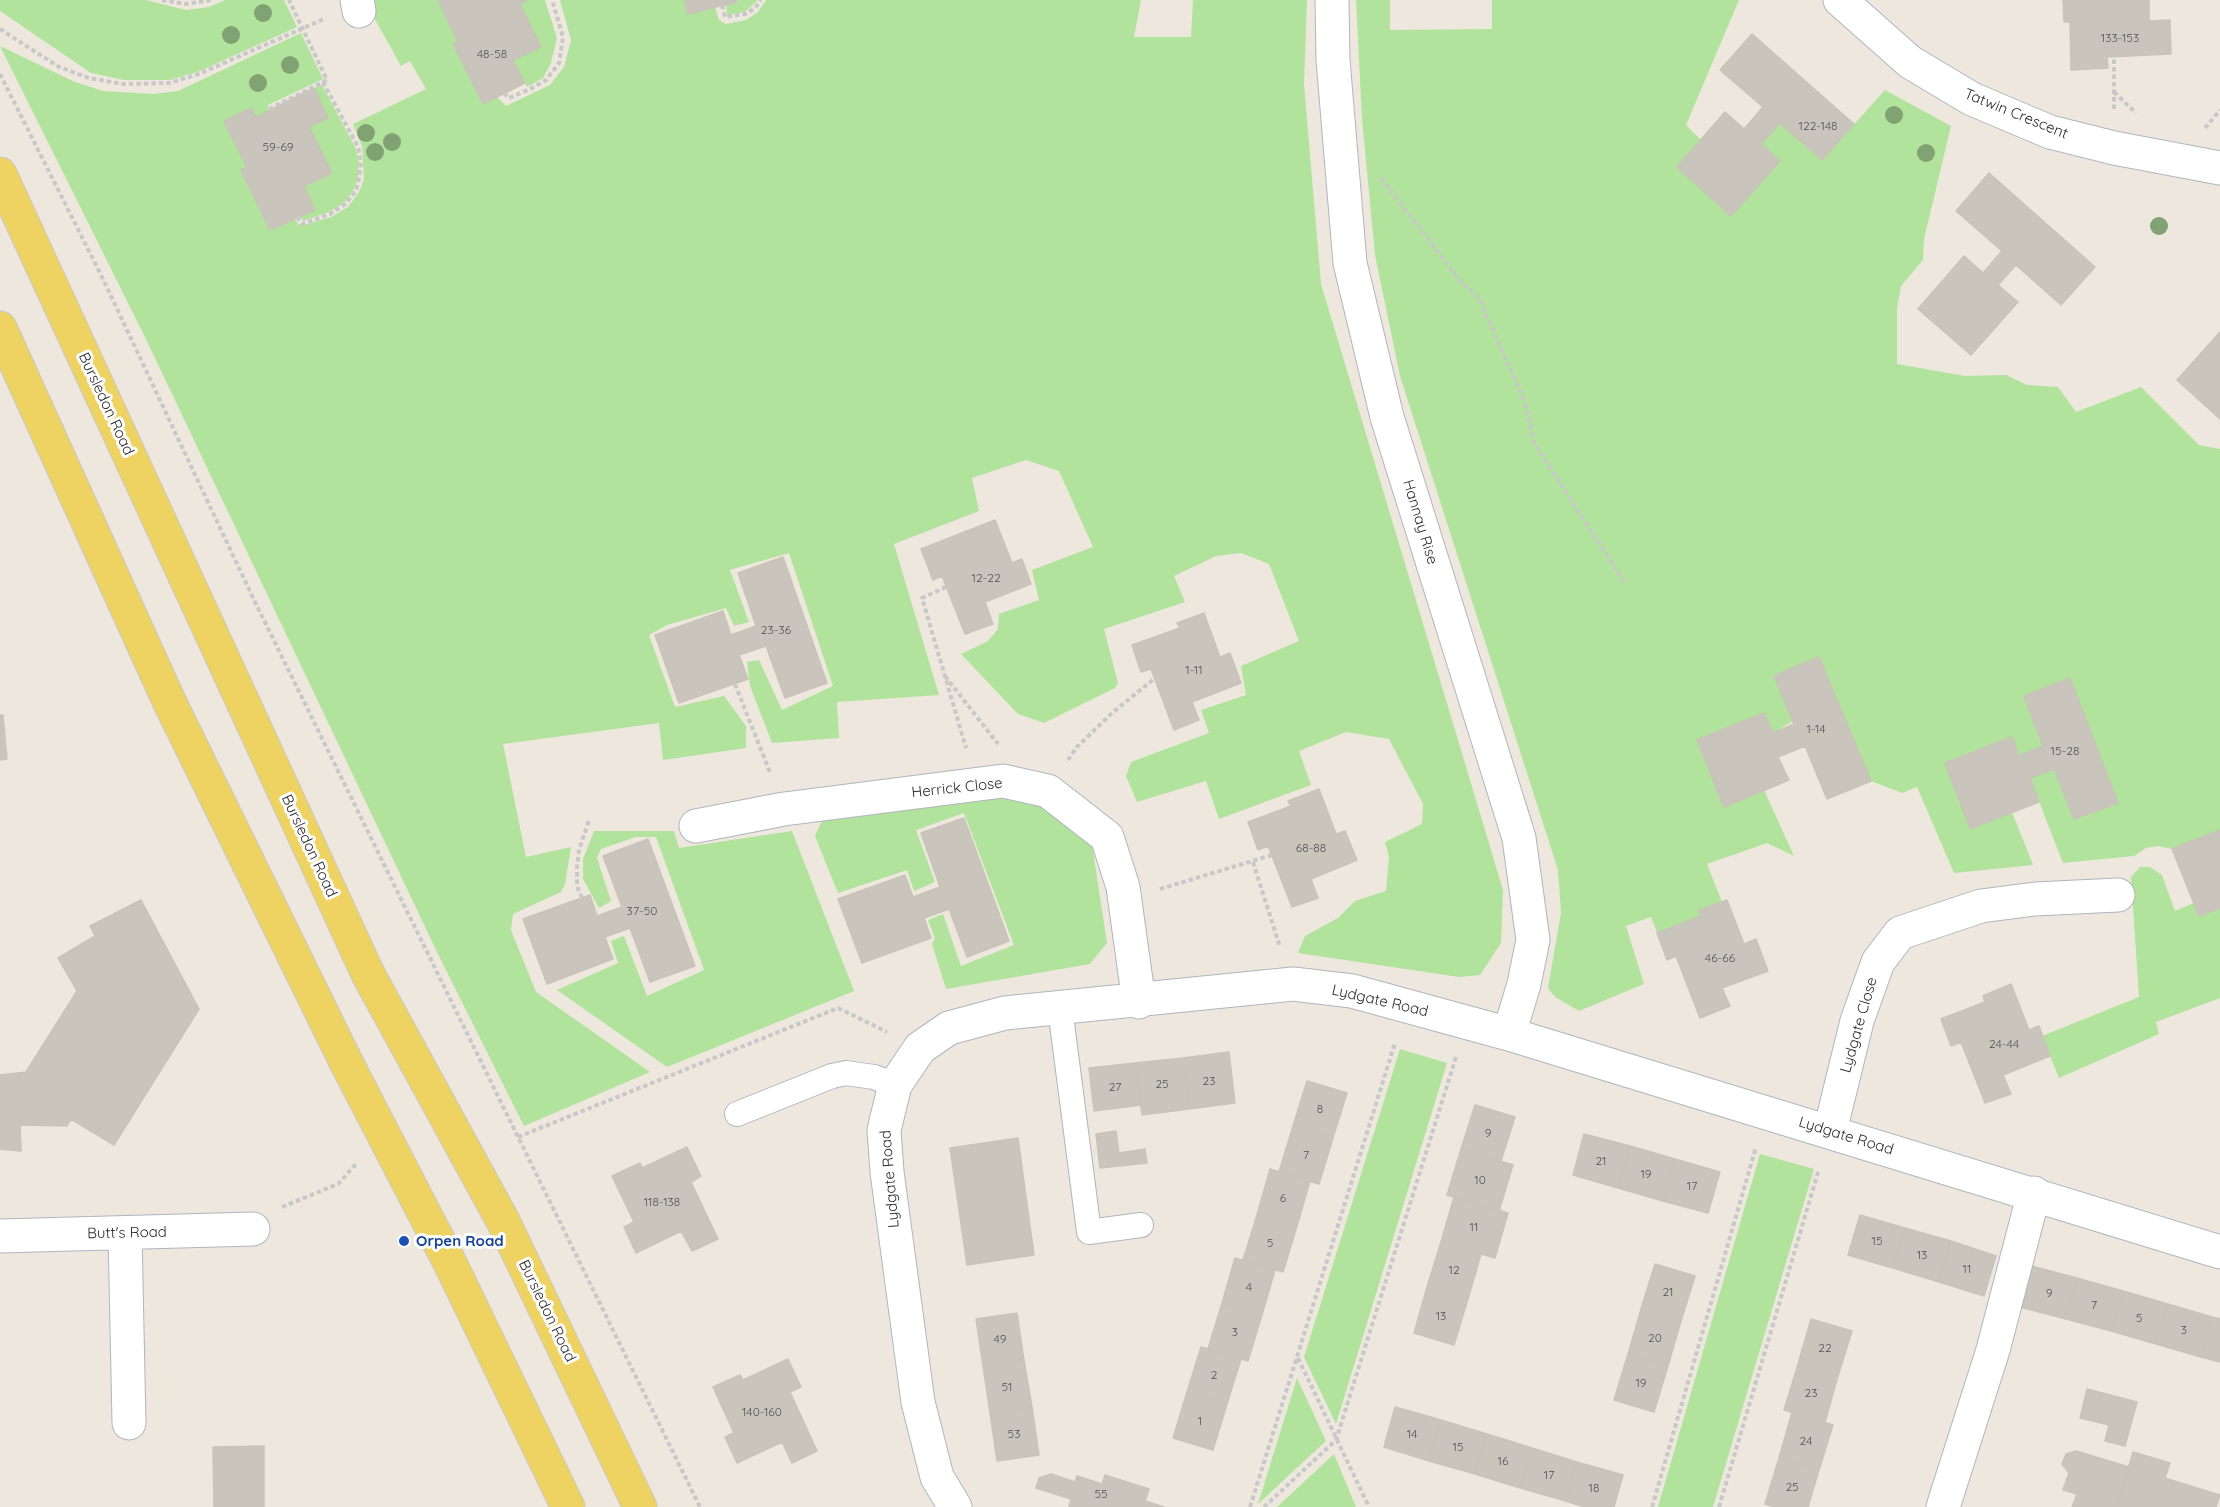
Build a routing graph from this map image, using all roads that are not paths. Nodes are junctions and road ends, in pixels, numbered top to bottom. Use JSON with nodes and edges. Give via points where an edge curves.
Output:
{"nodes":[{"id":1,"x":1332,"y":0,"type":"edge"},
{"id":2,"x":1840,"y":0,"type":"edge"},
{"id":3,"x":2220,"y":168,"type":"edge"},
{"id":4,"x":0,"y":174,"type":"edge"},
{"id":5,"x":0,"y":328,"type":"edge"},
{"id":6,"x":696,"y":826,"type":"dead end"},
{"id":7,"x":2118,"y":895,"type":"dead end"},
{"id":8,"x":1139,"y":1002,"type":"junction"},
{"id":9,"x":1060,"y":1008,"type":"junction"},
{"id":10,"x":1509,"y":1034,"type":"junction"},
{"id":11,"x":895,"y":1085,"type":"junction"},
{"id":12,"x":737,"y":1114,"type":"dead end"},
{"id":13,"x":1830,"y":1131,"type":"junction"},
{"id":14,"x":2034,"y":1193,"type":"junction"},
{"id":15,"x":1141,"y":1225,"type":"dead end"},
{"id":16,"x":253,"y":1229,"type":"road end"},
{"id":17,"x":125,"y":1233,"type":"junction"},
{"id":18,"x":0,"y":1236,"type":"edge"},
{"id":19,"x":2220,"y":1251,"type":"edge"},
{"id":20,"x":129,"y":1423,"type":"dead end"},
{"id":21,"x":568,"y":1507,"type":"edge"},
{"id":22,"x":640,"y":1507,"type":"edge"},
{"id":23,"x":955,"y":1507,"type":"edge"},
{"id":24,"x":1943,"y":1507,"type":"edge"}],
"edges":[{"from":1,"to":10,"type":"street","name":"Hannay Rise","via":[[1332,60],[1350,263],[1387,417],[1519,838],[1533,940]]},
{"from":2,"to":3,"type":"street","name":"Tatwin Crescent","via":[[1910,62],[1972,99],[2050,132]]},
{"from":4,"to":22,"type":"main road","name":"Bursledon Road","via":[[368,974],[504,1223]]},
{"from":5,"to":21,"type":"main road","via":[[169,701]]},
{"from":6,"to":8,"type":"street","name":"Herrick Close","via":[[784,809],[1003,781],[1040,789],[1107,837],[1125,900]]},
{"from":7,"to":13,"type":"street","name":"Lydgate Close","via":[[1981,906],[1900,933],[1878,962],[1857,1021]]},
{"from":8,"to":9,"type":"street","name":"Lydgate Road"},
{"from":8,"to":10,"type":"street","name":"Lydgate Road","via":[[1293,984],[1353,992]]},
{"from":9,"to":11,"type":"street","name":"Lydgate Road","via":[[1005,1013],[949,1028],[920,1048]]},
{"from":9,"to":15,"type":"lane","via":[[1089,1232]]},
{"from":10,"to":13,"type":"street","name":"Lydgate Road"},
{"from":11,"to":12,"type":"lane","via":[[846,1073]]},
{"from":11,"to":23,"type":"street","name":"Lydgate Road","via":[[884,1141],[918,1402],[937,1477]]},
{"from":13,"to":14,"type":"street","name":"Lydgate Road"},
{"from":14,"to":19,"type":"street","name":"Lydgate Road"},
{"from":14,"to":24,"type":"street","via":[[1993,1350]]},
{"from":16,"to":17,"type":"street","name":"Butt's Road"},
{"from":17,"to":18,"type":"street","name":"Butt's Road"},
{"from":17,"to":20,"type":"street"}]}
